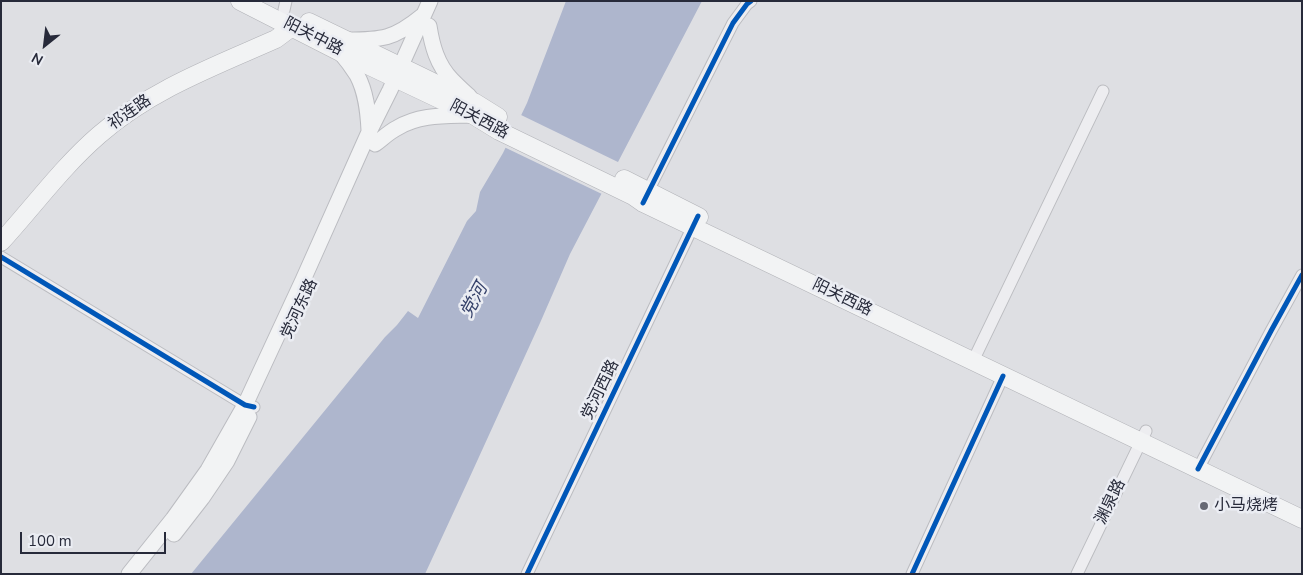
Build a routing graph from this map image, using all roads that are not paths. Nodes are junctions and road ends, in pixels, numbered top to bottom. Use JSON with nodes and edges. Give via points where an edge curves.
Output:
{"nodes":[{"id":1,"x":240,"y":1,"type":"edge"},
{"id":2,"x":266,"y":1,"type":"edge"},
{"id":3,"x":440,"y":1,"type":"edge"},
{"id":4,"x":751,"y":1,"type":"edge"},
{"id":5,"x":284,"y":6,"type":"edge"},
{"id":6,"x":427,"y":14,"type":"edge"},
{"id":7,"x":292,"y":27,"type":"junction"},
{"id":8,"x":342,"y":46,"type":"junction"},
{"id":9,"x":397,"y":72,"type":"junction"},
{"id":10,"x":1103,"y":91,"type":"dead end"},
{"id":11,"x":473,"y":109,"type":"junction"},
{"id":12,"x":372,"y":138,"type":"junction"},
{"id":13,"x":640,"y":194,"type":"junction"},
{"id":14,"x":695,"y":222,"type":"junction"},
{"id":15,"x":3,"y":238,"type":"edge"},
{"id":16,"x":1,"y":257,"type":"edge"},
{"id":17,"x":1302,"y":275,"type":"edge"},
{"id":18,"x":976,"y":356,"type":"junction"},
{"id":19,"x":1003,"y":376,"type":"junction"},
{"id":20,"x":250,"y":406,"type":"junction"},
{"id":21,"x":1143,"y":436,"type":"junction"},
{"id":22,"x":1201,"y":464,"type":"junction"},
{"id":23,"x":1302,"y":506,"type":"edge"},
{"id":24,"x":1302,"y":519,"type":"edge"},
{"id":25,"x":129,"y":574,"type":"edge"},
{"id":26,"x":141,"y":574,"type":"edge"},
{"id":27,"x":526,"y":574,"type":"edge"},
{"id":28,"x":912,"y":574,"type":"edge"},
{"id":29,"x":1077,"y":574,"type":"edge"}],
"edges":[{"from":1,"to":7,"type":"highway","name":"阳关中路"},
{"from":2,"to":5,"type":"highway","name":"阳关中路"},
{"from":3,"to":6,"type":"main road","name":"党河东路"},
{"from":4,"to":13,"type":"street","via":[[733,23]]},
{"from":5,"to":8,"type":"highway","name":"阳关中路"},
{"from":6,"to":8,"type":"main road","via":[[400,32]]},
{"from":6,"to":9,"type":"main road","name":"党河东路"},
{"from":6,"to":11,"type":"main road","via":[[438,60]]},
{"from":7,"to":8,"type":"highway","name":"阳关中路"},
{"from":7,"to":15,"type":"highway","name":"祁连路","via":[[276,39],[164,90],[129,113],[75,156]]},
{"from":8,"to":9,"type":"highway","name":"阳关中路"},
{"from":8,"to":12,"type":"main road","via":[[363,90]]},
{"from":9,"to":11,"type":"highway","name":"阳关西路"},
{"from":9,"to":12,"type":"main road","name":"党河东路"},
{"from":10,"to":18,"type":"street"},
{"from":11,"to":12,"type":"main road","via":[[414,119]]},
{"from":11,"to":13,"type":"highway","name":"阳关西路"},
{"from":12,"to":20,"type":"main road","name":"党河东路"},
{"from":13,"to":14,"type":"highway","name":"阳关西路"},
{"from":14,"to":18,"type":"highway","name":"阳关西路"},
{"from":14,"to":27,"type":"street","name":"党河西路"},
{"from":16,"to":20,"type":"street"},
{"from":17,"to":22,"type":"street"},
{"from":18,"to":19,"type":"highway","name":"阳关西路"},
{"from":18,"to":21,"type":"highway","name":"阳关西路"},
{"from":19,"to":21,"type":"highway","name":"阳关西路"},
{"from":19,"to":28,"type":"street"},
{"from":20,"to":25,"type":"main road","name":"党河东路","via":[[173,519]]},
{"from":20,"to":26,"type":"main road","name":"党河东路","via":[[227,461],[202,498]]},
{"from":21,"to":22,"type":"highway","name":"阳关西路"},
{"from":21,"to":29,"type":"street","name":"渊泉路"},
{"from":22,"to":23,"type":"highway","name":"阳关西路"},
{"from":22,"to":24,"type":"highway","name":"阳关西路"}]}
